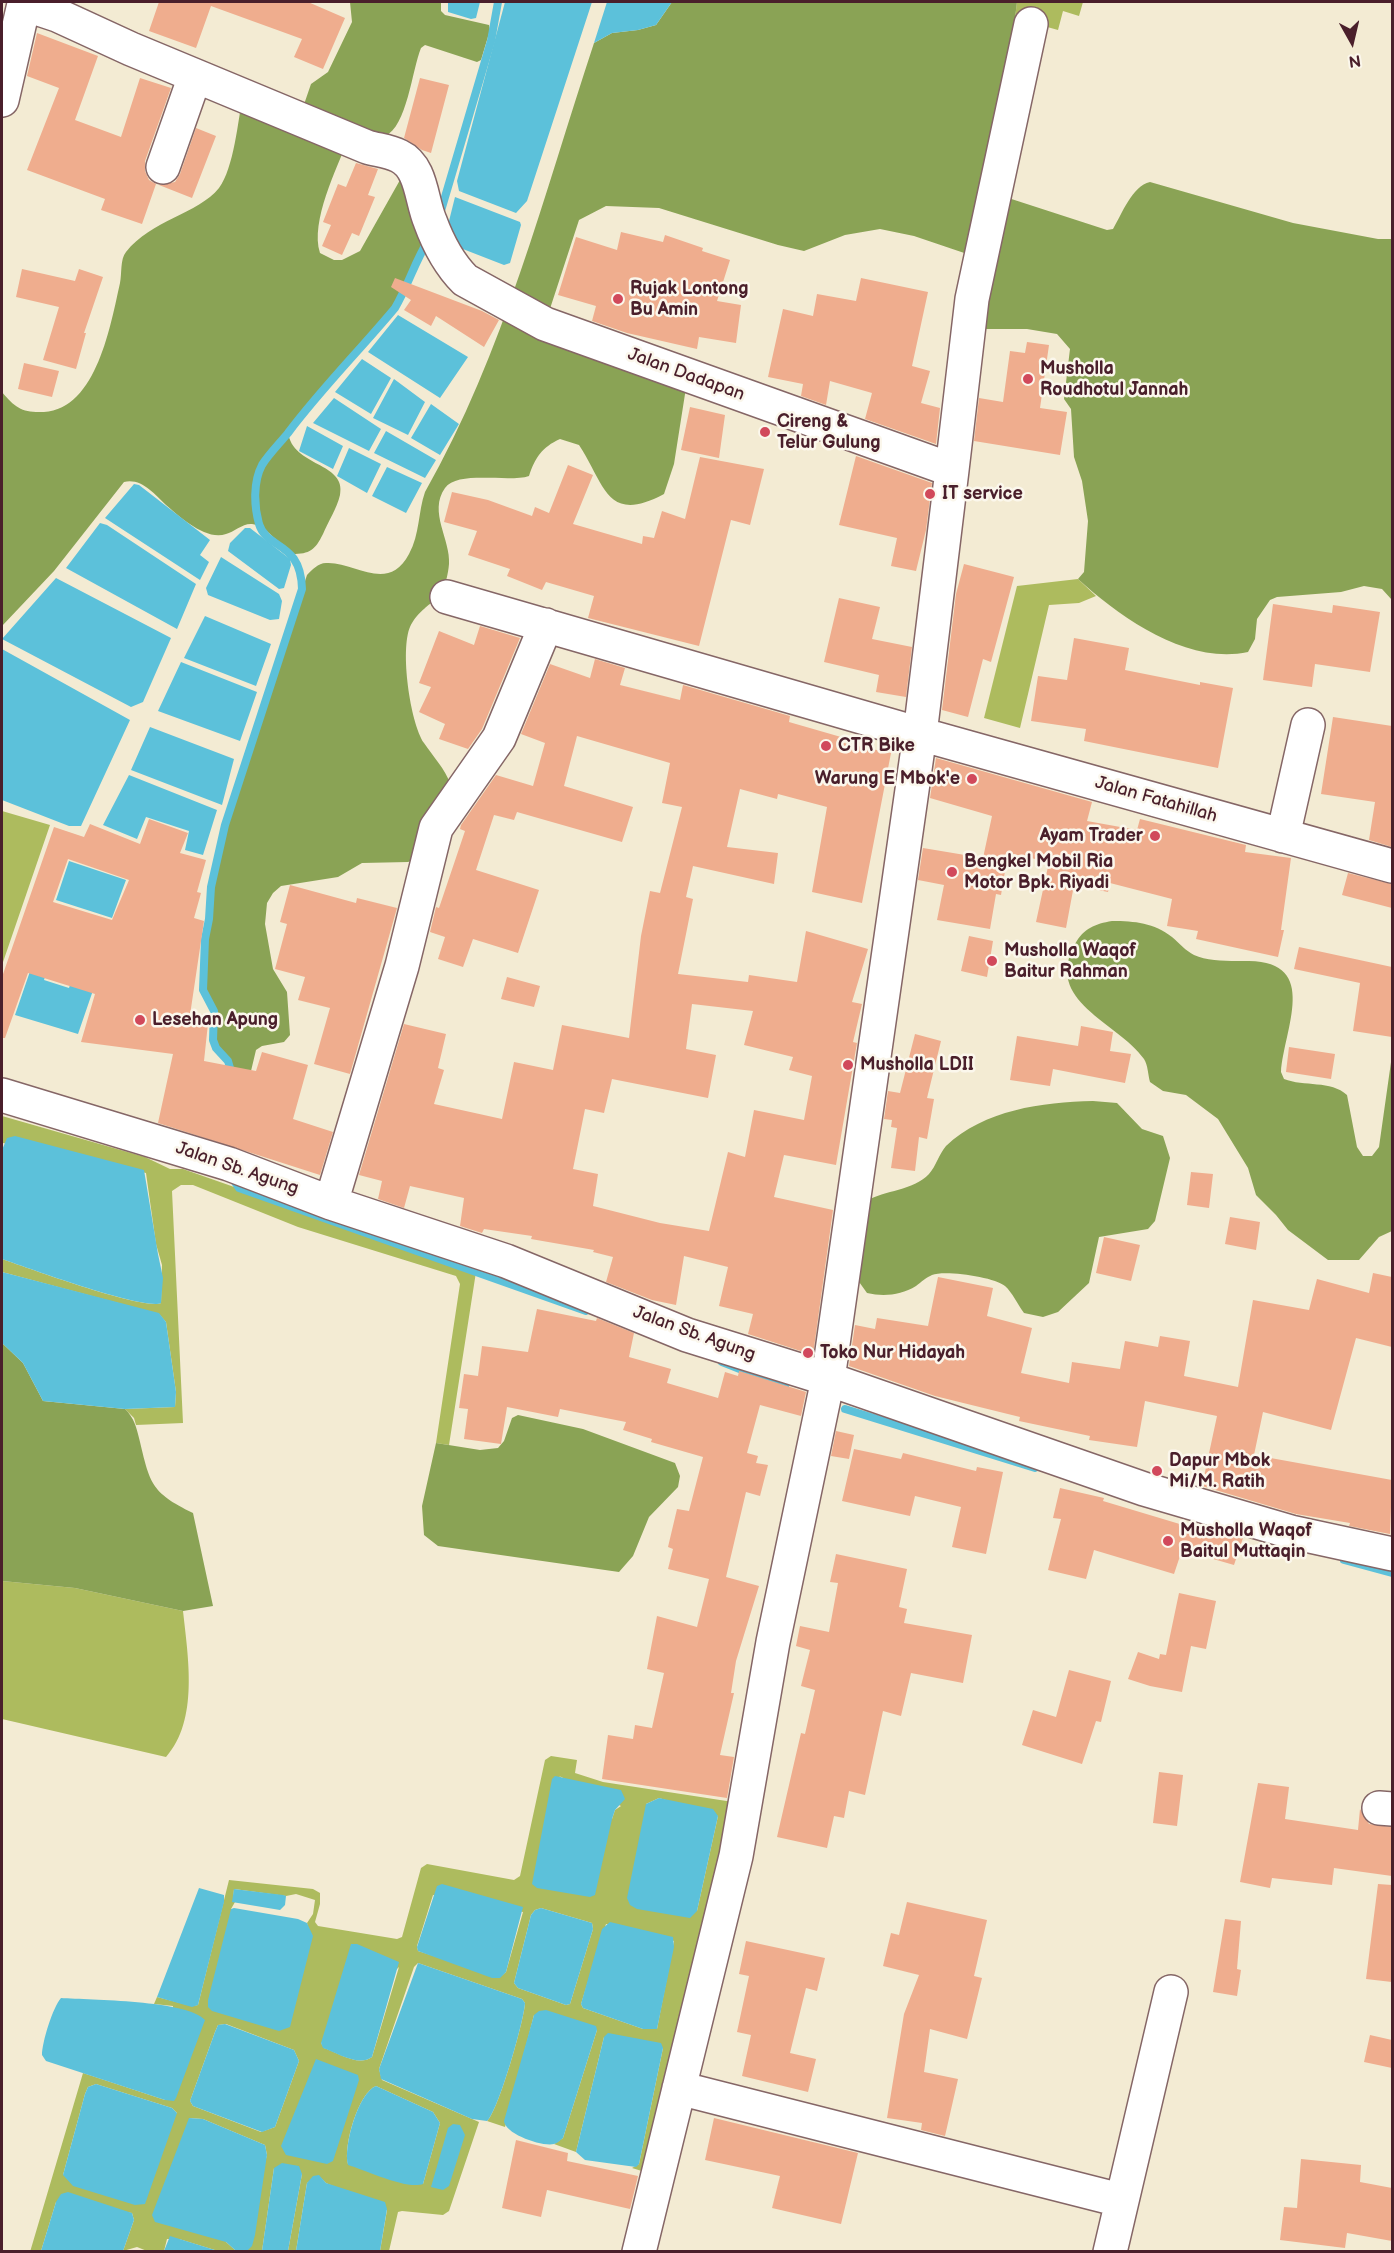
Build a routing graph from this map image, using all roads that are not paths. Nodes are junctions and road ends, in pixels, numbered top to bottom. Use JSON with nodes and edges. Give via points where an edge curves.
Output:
{"nodes":[{"id":1,"x":25,"y":3,"type":"edge"},
{"id":2,"x":1031,"y":24,"type":"dead end"},
{"id":3,"x":195,"y":76,"type":"junction"},
{"id":4,"x":2,"y":100,"type":"edge"},
{"id":5,"x":163,"y":167,"type":"dead end"},
{"id":6,"x":952,"y":470,"type":"junction"},
{"id":7,"x":447,"y":597,"type":"dead end"},
{"id":8,"x":546,"y":625,"type":"junction"},
{"id":9,"x":1308,"y":725,"type":"dead end"},
{"id":10,"x":921,"y":734,"type":"junction"},
{"id":11,"x":1283,"y":836,"type":"junction"},
{"id":12,"x":1392,"y":866,"type":"edge"},
{"id":13,"x":2,"y":1095,"type":"edge"},
{"id":14,"x":331,"y":1203,"type":"junction"},
{"id":15,"x":828,"y":1379,"type":"junction"},
{"id":16,"x":1392,"y":1554,"type":"edge"},
{"id":17,"x":1171,"y":1992,"type":"dead end"},
{"id":18,"x":679,"y":2088,"type":"junction"},
{"id":19,"x":1120,"y":2200,"type":"junction"},
{"id":20,"x":639,"y":2252,"type":"edge"},
{"id":21,"x":1110,"y":2252,"type":"edge"}],
"edges":[{"from":1,"to":3,"type":"street"},
{"from":1,"to":4,"type":"street"},
{"from":2,"to":6,"type":"street","via":[[972,299]]},
{"from":3,"to":5,"type":"street"},
{"from":3,"to":6,"type":"street","name":"Jalan Dadapan","via":[[367,147],[399,156],[417,177],[434,233],[465,280],[545,324]]},
{"from":6,"to":10,"type":"street"},
{"from":7,"to":8,"type":"street","name":"Jalan Fatahillah"},
{"from":8,"to":10,"type":"street","name":"Jalan Fatahillah"},
{"from":8,"to":14,"type":"street","via":[[499,738],[436,828],[402,966]]},
{"from":9,"to":11,"type":"street"},
{"from":10,"to":11,"type":"street","name":"Jalan Fatahillah"},
{"from":10,"to":15,"type":"street"},
{"from":11,"to":12,"type":"street","name":"Jalan Fatahillah"},
{"from":13,"to":14,"type":"street","name":"Jalan Sb. Agung","via":[[229,1164]]},
{"from":14,"to":15,"type":"street","name":"Jalan Sb. Agung","via":[[506,1262],[687,1335]]},
{"from":15,"to":16,"type":"street","name":"Jalan Sb. Agung","via":[[1144,1489],[1291,1532]]},
{"from":15,"to":18,"type":"street","via":[[773,1642],[736,1856]]},
{"from":17,"to":19,"type":"street"},
{"from":18,"to":19,"type":"street"},
{"from":18,"to":20,"type":"street"},
{"from":19,"to":21,"type":"street"}]}
